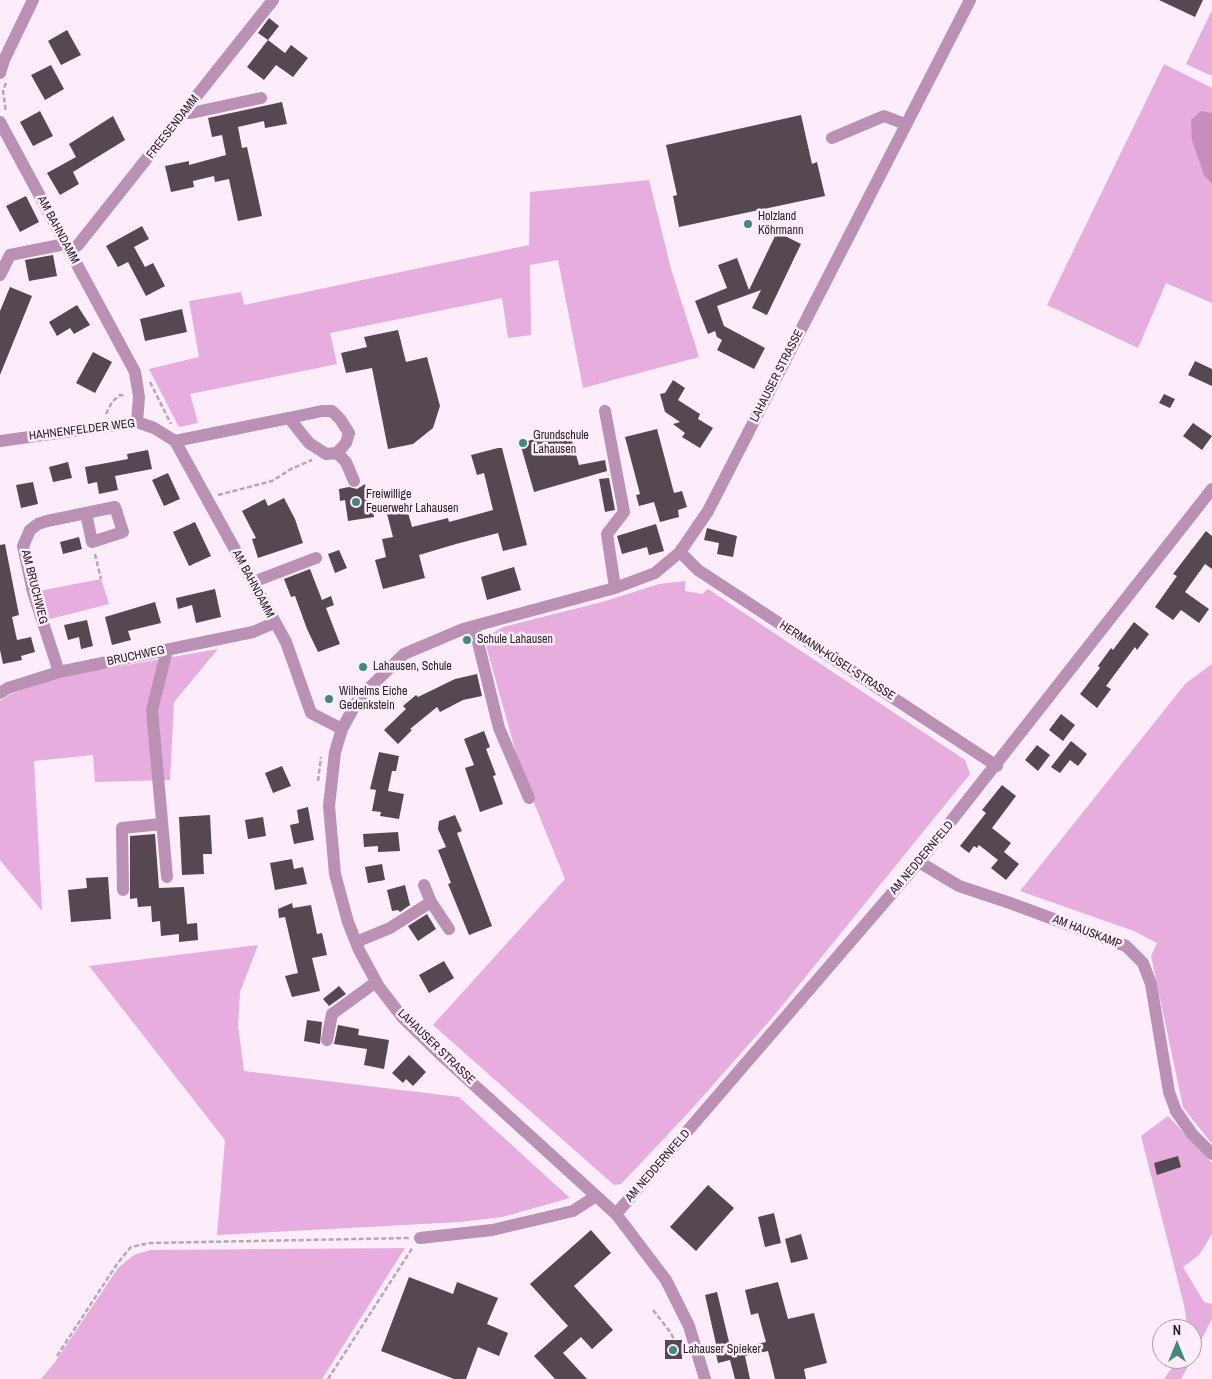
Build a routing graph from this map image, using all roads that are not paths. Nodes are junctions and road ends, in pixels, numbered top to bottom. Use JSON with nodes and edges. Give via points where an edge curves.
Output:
{"nodes":[{"id":1,"x":33,"y":0,"type":"edge"},
{"id":2,"x":273,"y":0,"type":"edge"},
{"id":3,"x":970,"y":0,"type":"edge"},
{"id":4,"x":0,"y":73,"type":"edge"},
{"id":5,"x":261,"y":98,"type":"dead end"},
{"id":6,"x":184,"y":112,"type":"junction"},
{"id":7,"x":0,"y":122,"type":"edge"},
{"id":8,"x":905,"y":124,"type":"junction"},
{"id":9,"x":832,"y":138,"type":"dead end"},
{"id":10,"x":67,"y":247,"type":"junction"},
{"id":11,"x":0,"y":275,"type":"edge"},
{"id":12,"x":605,"y":412,"type":"dead end"},
{"id":13,"x":289,"y":418,"type":"junction"},
{"id":14,"x":137,"y":422,"type":"junction"},
{"id":15,"x":163,"y":433,"type":"joint"},
{"id":16,"x":0,"y":441,"type":"edge"},
{"id":17,"x":175,"y":442,"type":"junction"},
{"id":18,"x":332,"y":454,"type":"junction"},
{"id":19,"x":354,"y":481,"type":"dead end"},
{"id":20,"x":1212,"y":489,"type":"edge"},
{"id":21,"x":86,"y":513,"type":"junction"},
{"id":22,"x":680,"y":552,"type":"junction"},
{"id":23,"x":316,"y":558,"type":"dead end"},
{"id":24,"x":253,"y":582,"type":"junction"},
{"id":25,"x":615,"y":588,"type":"junction"},
{"id":26,"x":274,"y":623,"type":"junction"},
{"id":27,"x":474,"y":626,"type":"junction"},
{"id":28,"x":167,"y":650,"type":"junction"},
{"id":29,"x":59,"y":672,"type":"junction"},
{"id":30,"x":0,"y":693,"type":"edge"},
{"id":31,"x":342,"y":729,"type":"junction"},
{"id":32,"x":997,"y":766,"type":"junction"},
{"id":33,"x":529,"y":798,"type":"dead end"},
{"id":34,"x":162,"y":824,"type":"junction"},
{"id":35,"x":919,"y":862,"type":"junction"},
{"id":36,"x":167,"y":877,"type":"dead end"},
{"id":37,"x":424,"y":884,"type":"dead end"},
{"id":38,"x":123,"y":890,"type":"dead end"},
{"id":39,"x":431,"y":902,"type":"junction"},
{"id":40,"x":449,"y":929,"type":"dead end"},
{"id":41,"x":356,"y":942,"type":"junction"},
{"id":42,"x":376,"y":982,"type":"junction"},
{"id":43,"x":327,"y":1040,"type":"dead end"},
{"id":44,"x":1212,"y":1154,"type":"edge"},
{"id":45,"x":596,"y":1196,"type":"junction"},
{"id":46,"x":616,"y":1214,"type":"junction"},
{"id":47,"x":420,"y":1238,"type":"road end"},
{"id":48,"x":705,"y":1379,"type":"edge"}],
"edges":[{"from":1,"to":4,"type":"street"},
{"from":2,"to":6,"type":"street","name":"FREESENDAMM"},
{"from":3,"to":8,"type":"street","name":"LAHAUSER STRASSE"},
{"from":5,"to":6,"type":"street"},
{"from":6,"to":10,"type":"street","name":"FREESENDAMM","via":[[78,245]]},
{"from":7,"to":10,"type":"street","name":"AM BAHNDAMM"},
{"from":8,"to":9,"type":"street","via":[[884,116]]},
{"from":8,"to":22,"type":"street","name":"LAHAUSER STRASSE","via":[[708,511]]},
{"from":10,"to":11,"type":"street","via":[[10,255]]},
{"from":10,"to":14,"type":"street","name":"AM BAHNDAMM","via":[[135,372],[139,397]]},
{"from":12,"to":25,"type":"street","via":[[624,512],[607,534]]},
{"from":13,"to":17,"type":"street"},
{"from":13,"to":18,"type":"street","via":[[309,443]]},
{"from":13,"to":18,"type":"street","via":[[332,411],[349,433],[346,443]]},
{"from":14,"to":15,"type":"street","name":"HAHNENFELDER WEG"},
{"from":14,"to":16,"type":"street","name":"HAHNENFELDER WEG"},
{"from":15,"to":17,"type":"street","name":"AM BAHNDAMM"},
{"from":17,"to":24,"type":"street","name":"AM BAHNDAMM"},
{"from":18,"to":19,"type":"street","via":[[346,462]]},
{"from":20,"to":32,"type":"street","name":"AM NEDDERNFELD"},
{"from":21,"to":21,"type":"street","name":"AM BRUCHWEG","via":[[115,507],[123,532],[92,542]]},
{"from":21,"to":29,"type":"street","name":"AM BRUCHWEG","via":[[38,524],[30,530],[23,546],[33,592]]},
{"from":22,"to":25,"type":"street","name":"LAHAUSER STRASSE","via":[[655,573]]},
{"from":22,"to":32,"type":"street","name":"HERMANN-KÜSEL-STRASSE","via":[[698,570]]},
{"from":23,"to":24,"type":"street"},
{"from":24,"to":26,"type":"street","name":"AM BAHNDAMM"},
{"from":25,"to":27,"type":"street","name":"LAHAUSER STRASSE"},
{"from":26,"to":28,"type":"street","name":"BRUCHWEG","via":[[253,632]]},
{"from":26,"to":31,"type":"street","name":"AM BAHNDAMM","via":[[295,665],[311,713]]},
{"from":27,"to":31,"type":"street","name":"LAHAUSER STRASSE","via":[[404,654],[360,698]]},
{"from":27,"to":33,"type":"street","via":[[499,728]]},
{"from":28,"to":29,"type":"street","name":"BRUCHWEG"},
{"from":28,"to":34,"type":"street","via":[[152,710]]},
{"from":29,"to":30,"type":"street","name":"BRUCHWEG"},
{"from":31,"to":41,"type":"street","name":"LAHAUSER STRASSE","via":[[331,785],[330,838],[335,874]]},
{"from":32,"to":35,"type":"street","name":"AM NEDDERNFELD"},
{"from":34,"to":36,"type":"street"},
{"from":34,"to":38,"type":"street","via":[[122,828]]},
{"from":35,"to":44,"type":"street","name":"AM HAUSKAMP","via":[[959,886],[1126,946],[1138,957],[1150,984],[1169,1092],[1176,1111]]},
{"from":35,"to":46,"type":"street","name":"AM NEDDERNFELD"},
{"from":37,"to":39,"type":"street"},
{"from":39,"to":40,"type":"street"},
{"from":39,"to":41,"type":"street","via":[[390,928]]},
{"from":41,"to":42,"type":"street","name":"LAHAUSER STRASSE"},
{"from":42,"to":43,"type":"street","via":[[332,1014]]},
{"from":42,"to":45,"type":"street","name":"LAHAUSER STRASSE","via":[[403,1018]]},
{"from":45,"to":46,"type":"street","name":"LAHAUSER STRASSE"},
{"from":45,"to":47,"type":"street","via":[[573,1211],[492,1230]]},
{"from":46,"to":48,"type":"street","name":"LAHAUSER STRASSE","via":[[666,1280],[689,1326]]}]}
